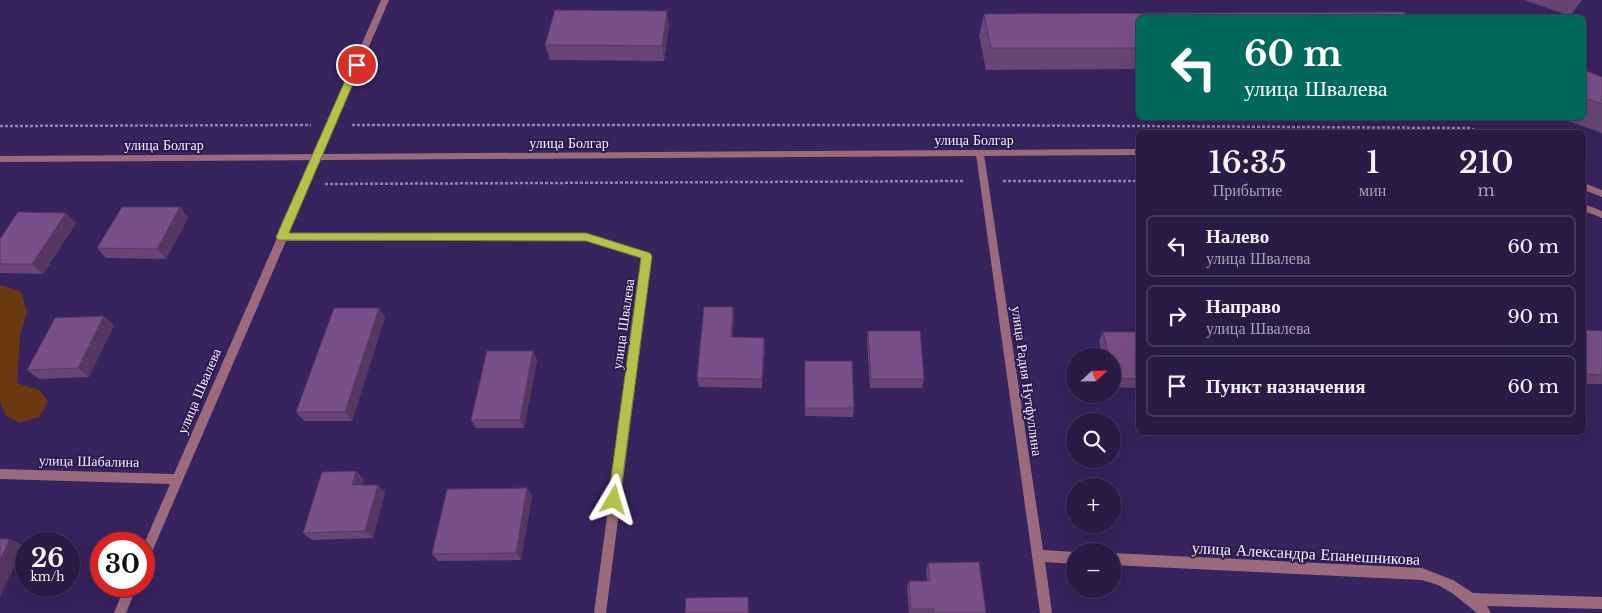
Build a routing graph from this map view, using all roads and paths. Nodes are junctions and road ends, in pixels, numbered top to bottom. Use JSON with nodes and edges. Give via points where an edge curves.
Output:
{"nodes":[{"id":1,"x":385,"y":0,"type":"edge"},
{"id":2,"x":331,"y":125,"type":"junction"},
{"id":3,"x":0,"y":126,"type":"edge"},
{"id":4,"x":1475,"y":130,"type":"edge"},
{"id":5,"x":1136,"y":152,"type":"edge"},
{"id":6,"x":980,"y":154,"type":"junction"},
{"id":7,"x":316,"y":158,"type":"junction"},
{"id":8,"x":0,"y":160,"type":"edge"},
{"id":9,"x":984,"y":181,"type":"junction"},
{"id":10,"x":1136,"y":181,"type":"edge"},
{"id":11,"x":305,"y":184,"type":"junction"},
{"id":12,"x":1586,"y":187,"type":"edge"},
{"id":13,"x":1602,"y":194,"type":"edge"},
{"id":14,"x":1586,"y":208,"type":"edge"},
{"id":15,"x":1602,"y":215,"type":"edge"},
{"id":16,"x":281,"y":237,"type":"junction"},
{"id":17,"x":0,"y":474,"type":"edge"},
{"id":18,"x":177,"y":478,"type":"junction"},
{"id":19,"x":154,"y":532,"type":"edge"},
{"id":20,"x":1037,"y":556,"type":"junction"},
{"id":21,"x":1066,"y":558,"type":"edge"},
{"id":22,"x":1121,"y":559,"type":"edge"},
{"id":23,"x":127,"y":597,"type":"edge"},
{"id":24,"x":1473,"y":599,"type":"junction"},
{"id":25,"x":1602,"y":603,"type":"edge"},
{"id":26,"x":120,"y":613,"type":"edge"},
{"id":27,"x":600,"y":613,"type":"edge"},
{"id":28,"x":1046,"y":613,"type":"edge"},
{"id":29,"x":1485,"y":613,"type":"edge"}],
"edges":[{"from":1,"to":2,"type":"street","name":"улица Швалева"},
{"from":2,"to":3,"type":"path"},
{"from":2,"to":4,"type":"path","via":[[978,125]]},
{"from":2,"to":7,"type":"street","name":"улица Швалева"},
{"from":5,"to":6,"type":"street","name":"улица Болгар"},
{"from":6,"to":7,"type":"street","name":"улица Болгар"},
{"from":6,"to":9,"type":"street","name":"улица Радия Нутфуллина"},
{"from":7,"to":8,"type":"street","name":"улица Болгар"},
{"from":7,"to":11,"type":"street","name":"улица Швалева"},
{"from":9,"to":10,"type":"path"},
{"from":9,"to":11,"type":"path"},
{"from":9,"to":20,"type":"street","name":"улица Радия Нутфуллина"},
{"from":11,"to":16,"type":"street","name":"улица Швалева"},
{"from":12,"to":13,"type":"street"},
{"from":14,"to":15,"type":"street"},
{"from":16,"to":18,"type":"street","name":"улица Швалева"},
{"from":16,"to":27,"type":"street","name":"улица Швалева","via":[[586,237],[647,256]]},
{"from":17,"to":18,"type":"street","name":"улица Шабалина"},
{"from":18,"to":19,"type":"street","name":"улица Швалева"},
{"from":20,"to":21,"type":"street"},
{"from":20,"to":28,"type":"street","name":"улица Радия Нутфуллина"},
{"from":22,"to":24,"type":"street","name":"улица Александра Епанешникова","via":[[1422,574],[1442,580]]},
{"from":23,"to":26,"type":"street"},
{"from":24,"to":25,"type":"street"},
{"from":24,"to":29,"type":"street","name":"улица Александра Епанешникова"}]}
